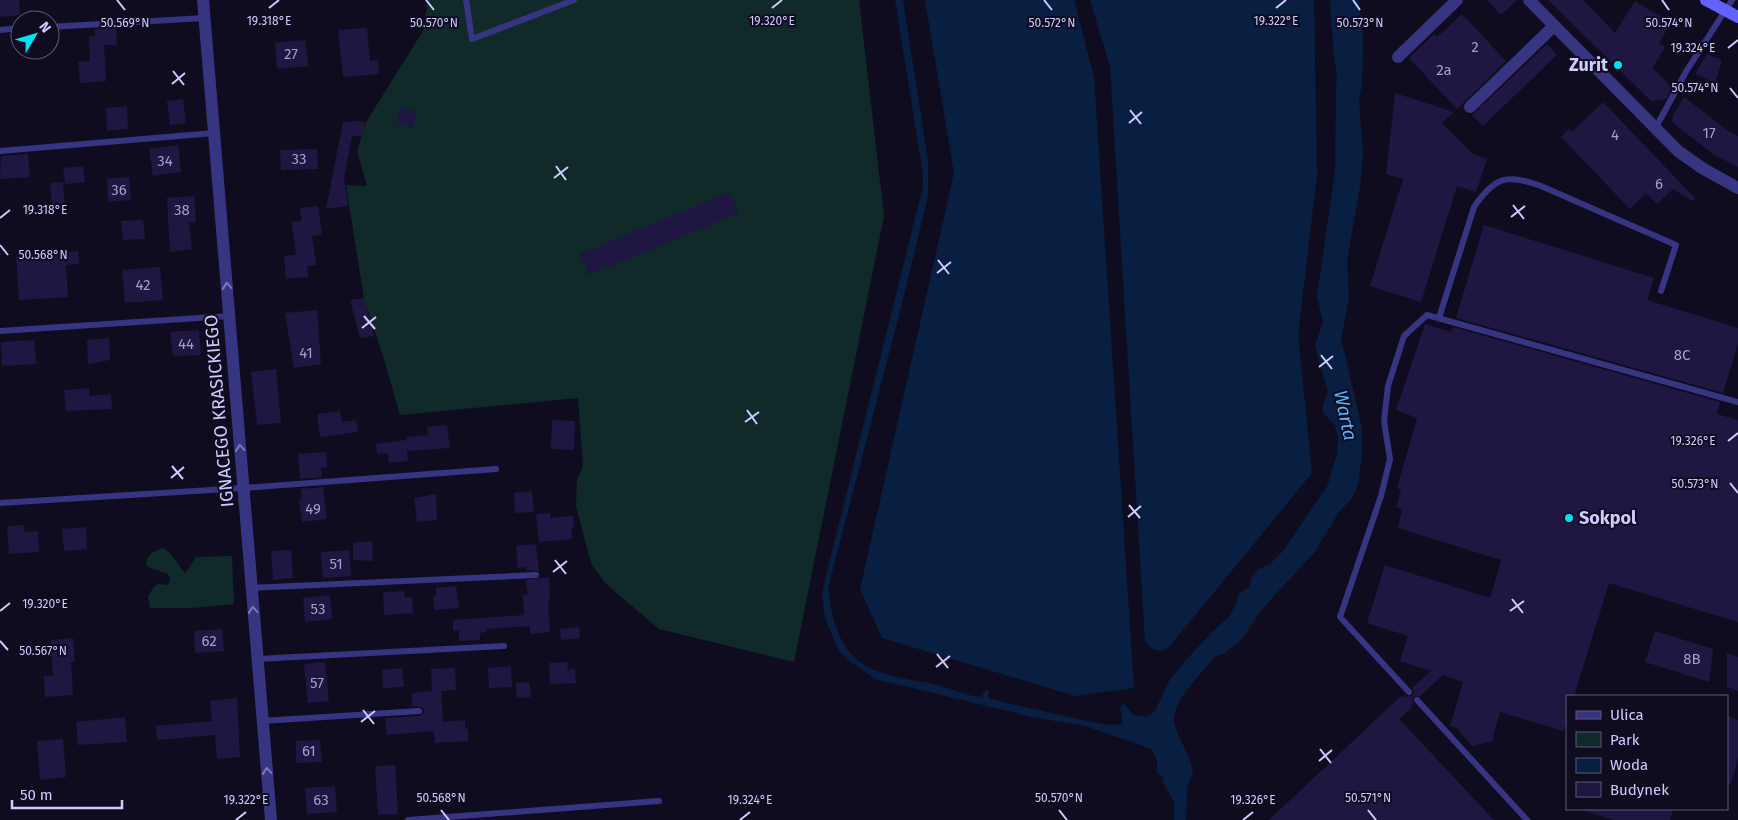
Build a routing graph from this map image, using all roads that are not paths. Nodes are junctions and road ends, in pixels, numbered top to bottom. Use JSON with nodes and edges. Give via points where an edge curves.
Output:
{"nodes":[{"id":1,"x":202,"y":0,"type":"edge"},
{"id":2,"x":466,"y":0,"type":"edge"},
{"id":3,"x":574,"y":0,"type":"edge"},
{"id":4,"x":1457,"y":0,"type":"edge"},
{"id":5,"x":1529,"y":0,"type":"edge"},
{"id":6,"x":1706,"y":0,"type":"edge"},
{"id":7,"x":1732,"y":0,"type":"edge"},
{"id":8,"x":204,"y":18,"type":"junction"},
{"id":9,"x":1738,"y":18,"type":"edge"},
{"id":10,"x":60,"y":26,"type":"edge"},
{"id":11,"x":1554,"y":26,"type":"junction"},
{"id":12,"x":1398,"y":57,"type":"dead end"},
{"id":13,"x":1470,"y":107,"type":"dead end"},
{"id":14,"x":1655,"y":129,"type":"junction"},
{"id":15,"x":214,"y":133,"type":"junction"},
{"id":16,"x":0,"y":151,"type":"edge"},
{"id":17,"x":1738,"y":188,"type":"edge"},
{"id":18,"x":1661,"y":291,"type":"dead end"},
{"id":19,"x":229,"y":316,"type":"junction"},
{"id":20,"x":1439,"y":318,"type":"junction"},
{"id":21,"x":0,"y":331,"type":"edge"},
{"id":22,"x":1738,"y":402,"type":"edge"},
{"id":23,"x":496,"y":469,"type":"dead end"},
{"id":24,"x":243,"y":488,"type":"junction"},
{"id":25,"x":0,"y":503,"type":"edge"},
{"id":26,"x":536,"y":575,"type":"dead end"},
{"id":27,"x":251,"y":588,"type":"junction"},
{"id":28,"x":504,"y":646,"type":"dead end"},
{"id":29,"x":257,"y":659,"type":"junction"},
{"id":30,"x":1409,"y":692,"type":"dead end"},
{"id":31,"x":1417,"y":700,"type":"dead end"},
{"id":32,"x":419,"y":711,"type":"dead end"},
{"id":33,"x":262,"y":721,"type":"junction"},
{"id":34,"x":659,"y":801,"type":"dead end"},
{"id":35,"x":271,"y":820,"type":"edge"},
{"id":36,"x":408,"y":820,"type":"edge"},
{"id":37,"x":1527,"y":820,"type":"edge"}],
"edges":[{"from":1,"to":8,"type":"street","name":"IGNACEGO KRASICKIEGO"},
{"from":2,"to":3,"type":"lane","via":[[472,39]]},
{"from":4,"to":12,"type":"street"},
{"from":5,"to":11,"type":"street"},
{"from":6,"to":9,"type":"main road","bridge":true},
{"from":7,"to":14,"type":"lane","via":[[1687,70]]},
{"from":8,"to":10,"type":"lane"},
{"from":8,"to":15,"type":"street","name":"IGNACEGO KRASICKIEGO"},
{"from":11,"to":13,"type":"street"},
{"from":11,"to":14,"type":"street"},
{"from":14,"to":17,"type":"street","via":[[1678,151]]},
{"from":15,"to":16,"type":"lane"},
{"from":19,"to":15,"type":"street","name":"IGNACEGO KRASICKIEGO","one_way":true},
{"from":18,"to":20,"type":"lane","via":[[1676,245],[1519,178],[1499,181],[1484,192],[1474,207]]},
{"from":19,"to":21,"type":"lane"},
{"from":24,"to":19,"type":"street","name":"IGNACEGO KRASICKIEGO","one_way":true},
{"from":20,"to":22,"type":"lane"},
{"from":20,"to":30,"type":"lane","via":[[1428,315],[1404,336],[1388,386],[1384,421],[1390,459],[1381,496],[1340,617]]},
{"from":23,"to":24,"type":"lane"},
{"from":24,"to":25,"type":"lane"},
{"from":24,"to":27,"type":"street","name":"IGNACEGO KRASICKIEGO"},
{"from":26,"to":27,"type":"lane"},
{"from":29,"to":27,"type":"street","name":"IGNACEGO KRASICKIEGO","one_way":true},
{"from":28,"to":29,"type":"lane"},
{"from":29,"to":33,"type":"street","name":"IGNACEGO KRASICKIEGO"},
{"from":31,"to":37,"type":"lane"},
{"from":32,"to":33,"type":"lane"},
{"from":35,"to":33,"type":"street","name":"IGNACEGO KRASICKIEGO","one_way":true},
{"from":34,"to":36,"type":"lane"}]}
